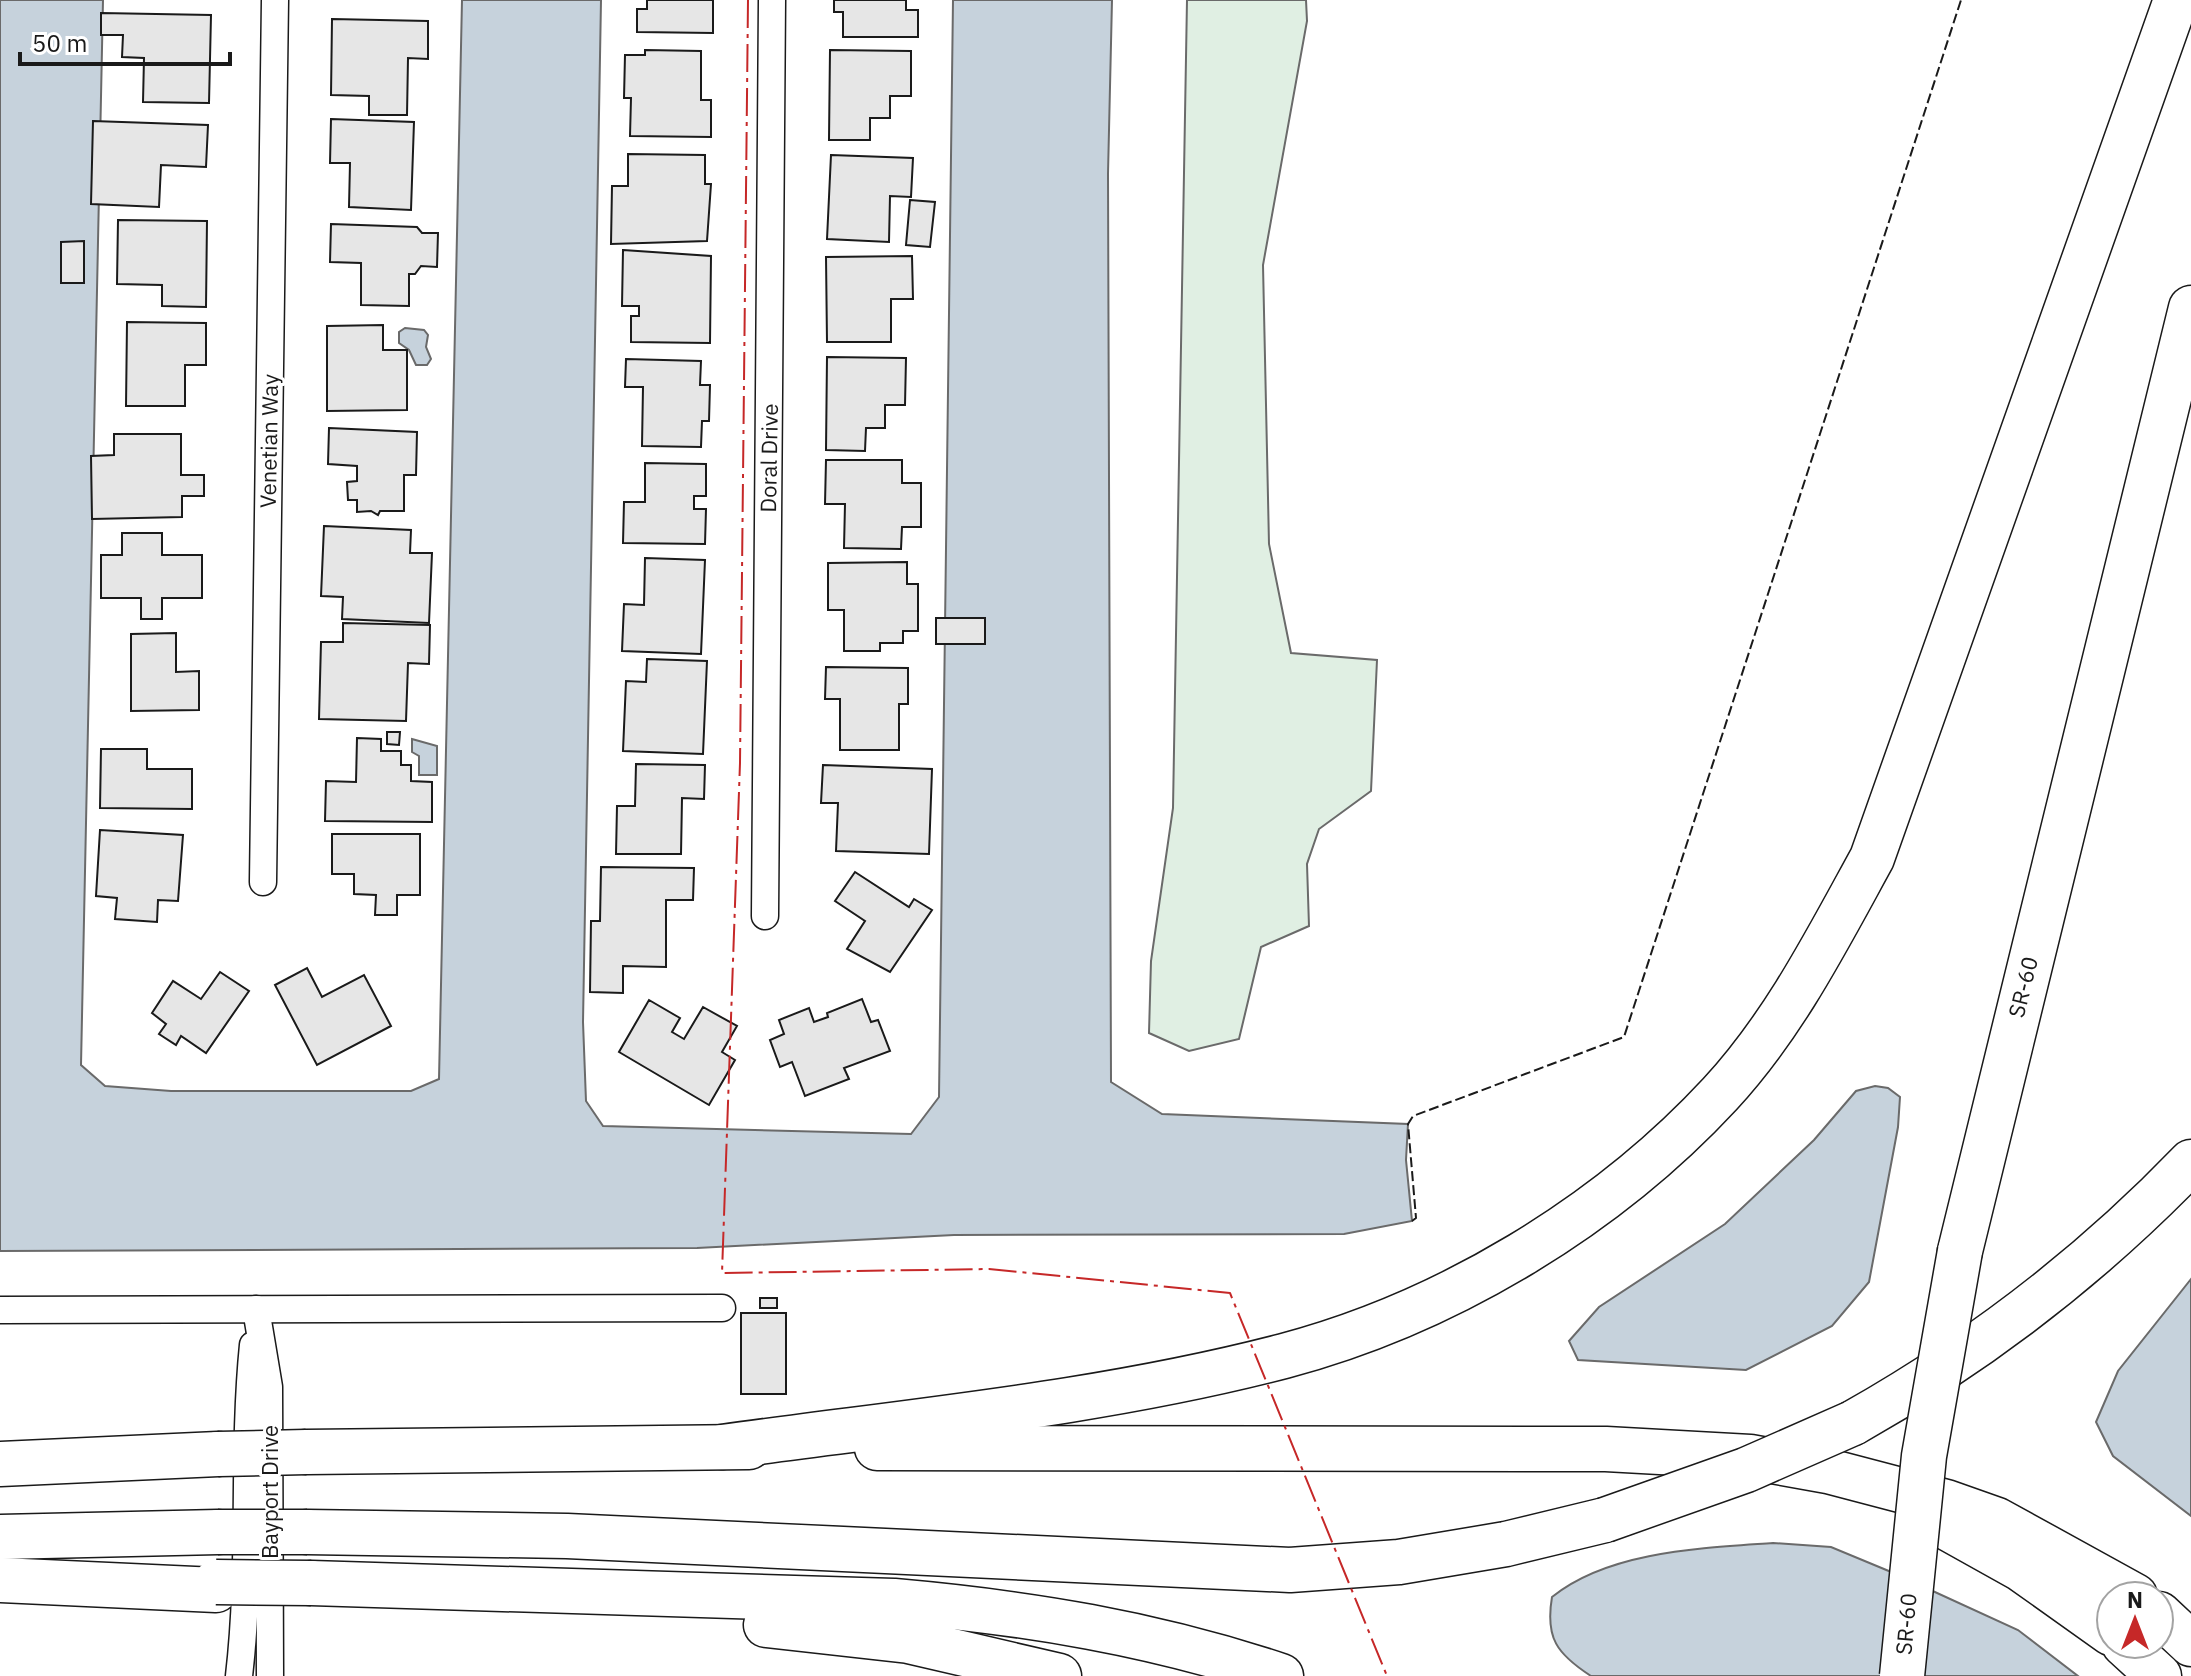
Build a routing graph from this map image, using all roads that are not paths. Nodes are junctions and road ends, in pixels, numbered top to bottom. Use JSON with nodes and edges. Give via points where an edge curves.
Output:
{"nodes":[{"id":1,"x":275,"y":0,"type":"edge"},
{"id":2,"x":772,"y":0,"type":"edge"},
{"id":3,"x":2176,"y":0,"type":"edge"},
{"id":4,"x":2191,"y":308,"type":"edge"},
{"id":5,"x":263,"y":882,"type":"dead end"},
{"id":6,"x":765,"y":916,"type":"dead end"},
{"id":7,"x":2191,"y":1162,"type":"edge"},
{"id":8,"x":722,"y":1308,"type":"dead end"},
{"id":9,"x":256,"y":1309,"type":"junction"},
{"id":10,"x":0,"y":1310,"type":"edge"},
{"id":11,"x":722,"y":1447,"type":"junction"},
{"id":12,"x":0,"y":1464,"type":"edge"},
{"id":13,"x":1828,"y":1471,"type":"junction"},
{"id":14,"x":0,"y":1537,"type":"edge"},
{"id":15,"x":0,"y":1580,"type":"edge"},
{"id":16,"x":2106,"y":1580,"type":"edge"},
{"id":17,"x":310,"y":1590,"type":"junction"},
{"id":18,"x":2095,"y":1622,"type":"edge"},
{"id":19,"x":2175,"y":1629,"type":"edge"},
{"id":20,"x":2191,"y":1644,"type":"edge"},
{"id":21,"x":2142,"y":1660,"type":"edge"},
{"id":22,"x":239,"y":1676,"type":"edge"},
{"id":23,"x":270,"y":1676,"type":"edge"},
{"id":24,"x":1059,"y":1676,"type":"edge"},
{"id":25,"x":1281,"y":1676,"type":"edge"},
{"id":26,"x":1902,"y":1676,"type":"edge"},
{"id":27,"x":2159,"y":1676,"type":"edge"}],
"edges":[{"from":1,"to":5,"type":"street","name":"Venetian Way"},
{"from":2,"to":6,"type":"street","name":"Doral Drive"},
{"from":3,"to":11,"type":"highway","via":[[1872,858],[1800,990],[1721,1093],[1622,1187],[1518,1257],[1416,1309],[1301,1350],[1119,1392]]},
{"from":4,"to":26,"type":"highway","name":"SR-60","number":"SR-60","bridge":true,"via":[[1960,1251],[1924,1456]]},
{"from":7,"to":14,"type":"highway","bridge":true,"via":[[2082,1267],[1925,1382],[1853,1423],[1746,1470],[1605,1520],[1506,1544],[1399,1562],[1290,1570],[583,1536],[218,1532]]},
{"from":8,"to":9,"type":"street"},
{"from":9,"to":10,"type":"street"},
{"from":9,"to":22,"type":"street","name":"Bayport Drive"},
{"from":9,"to":23,"type":"street","name":"Bayport Drive","via":[[269,1387]]},
{"from":11,"to":12,"type":"highway","bridge":true,"via":[[218,1454]]},
{"from":11,"to":13,"type":"highway","via":[[1606,1449],[1686,1451]]},
{"from":13,"to":16,"type":"highway","via":[[1997,1520]]},
{"from":13,"to":18,"type":"highway","via":[[2021,1569]]},
{"from":15,"to":17,"type":"highway","bridge":true},
{"from":17,"to":24,"type":"highway","via":[[826,1629],[909,1641]]},
{"from":17,"to":25,"type":"highway","via":[[878,1600],[977,1608],[1108,1629]]},
{"from":19,"to":20,"type":"highway"},
{"from":21,"to":27,"type":"highway"}]}
